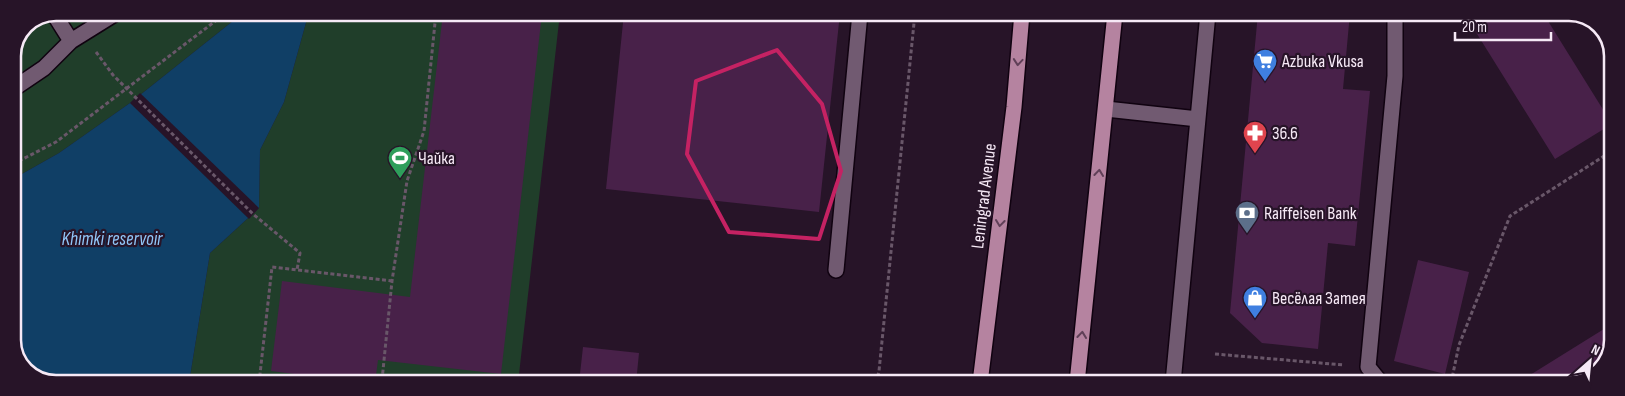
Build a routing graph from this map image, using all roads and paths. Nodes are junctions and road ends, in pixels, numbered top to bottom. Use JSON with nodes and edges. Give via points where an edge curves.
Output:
{"nodes":[{"id":1,"x":58,"y":21,"type":"edge"},
{"id":2,"x":102,"y":21,"type":"edge"},
{"id":3,"x":216,"y":21,"type":"edge"},
{"id":4,"x":435,"y":21,"type":"edge"},
{"id":5,"x":859,"y":21,"type":"edge"},
{"id":6,"x":915,"y":21,"type":"edge"},
{"id":7,"x":1021,"y":21,"type":"edge"},
{"id":8,"x":1113,"y":21,"type":"edge"},
{"id":9,"x":1207,"y":21,"type":"edge"},
{"id":10,"x":1395,"y":21,"type":"edge"},
{"id":11,"x":71,"y":41,"type":"junction"},
{"id":12,"x":113,"y":75,"type":"dead end"},
{"id":13,"x":21,"y":83,"type":"edge"},
{"id":14,"x":127,"y":90,"type":"junction"},
{"id":15,"x":1106,"y":109,"type":"junction"},
{"id":16,"x":1198,"y":119,"type":"junction"},
{"id":17,"x":1604,"y":156,"type":"edge"},
{"id":18,"x":21,"y":160,"type":"edge"},
{"id":19,"x":297,"y":270,"type":"junction"},
{"id":20,"x":836,"y":270,"type":"dead end"},
{"id":21,"x":392,"y":281,"type":"junction"},
{"id":22,"x":1215,"y":354,"type":"dead end"},
{"id":23,"x":1368,"y":367,"type":"junction"},
{"id":24,"x":260,"y":375,"type":"edge"},
{"id":25,"x":383,"y":375,"type":"edge"},
{"id":26,"x":879,"y":375,"type":"edge"},
{"id":27,"x":981,"y":375,"type":"edge"},
{"id":28,"x":1078,"y":375,"type":"edge"},
{"id":29,"x":1174,"y":375,"type":"edge"},
{"id":30,"x":1374,"y":375,"type":"edge"},
{"id":31,"x":1453,"y":375,"type":"edge"}],
"edges":[{"from":1,"to":11,"type":"street"},
{"from":2,"to":11,"type":"street"},
{"from":3,"to":14,"type":"path"},
{"from":4,"to":21,"type":"path","via":[[424,131],[407,181]]},
{"from":5,"to":20,"type":"street"},
{"from":6,"to":26,"type":"path"},
{"from":7,"to":27,"type":"main road","name":"Leningrad Avenue","one_way":true},
{"from":8,"to":15,"type":"main road"},
{"from":9,"to":16,"type":"street"},
{"from":10,"to":23,"type":"street","via":[[1395,76]]},
{"from":11,"to":13,"type":"street","via":[[44,68]]},
{"from":12,"to":14,"type":"path"},
{"from":14,"to":18,"type":"path","via":[[56,142]]},
{"from":14,"to":19,"type":"path","via":[[253,214],[300,253]]},
{"from":15,"to":16,"type":"street"},
{"from":28,"to":15,"type":"main road","one_way":true},
{"from":16,"to":29,"type":"street"},
{"from":17,"to":31,"type":"path","via":[[1510,216],[1459,345]]},
{"from":19,"to":21,"type":"path"},
{"from":19,"to":24,"type":"path","via":[[272,267]]},
{"from":21,"to":25,"type":"path"},
{"from":22,"to":23,"type":"path"},
{"from":23,"to":30,"type":"street"}]}
